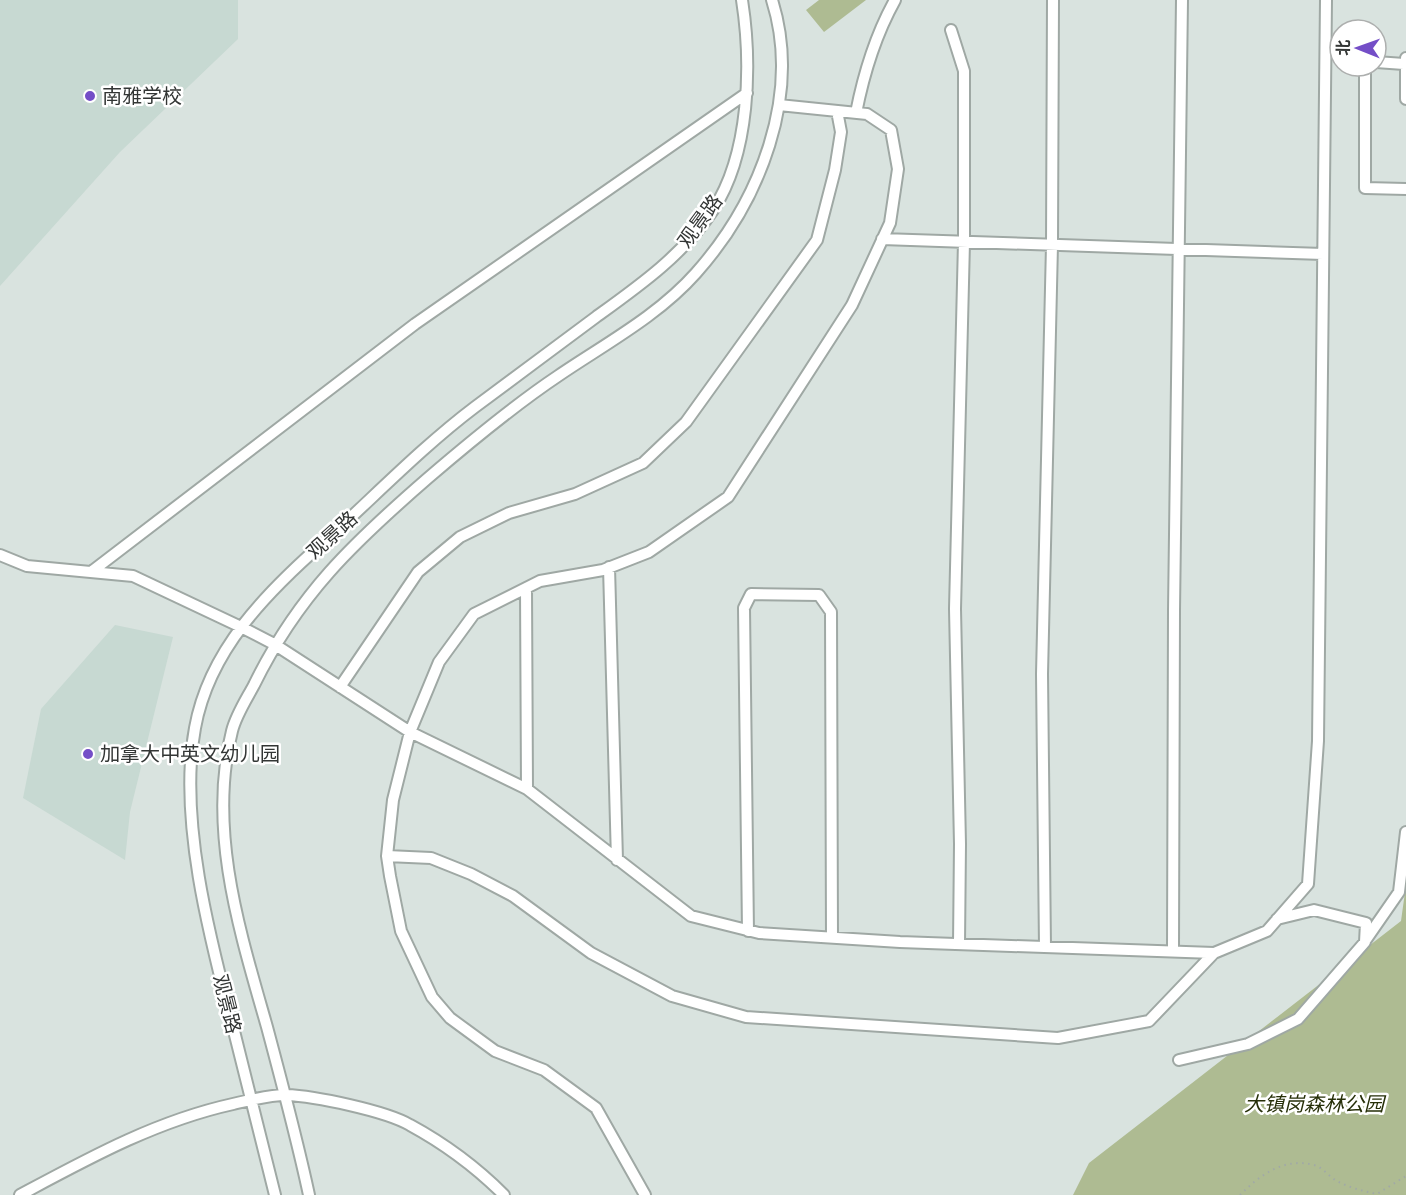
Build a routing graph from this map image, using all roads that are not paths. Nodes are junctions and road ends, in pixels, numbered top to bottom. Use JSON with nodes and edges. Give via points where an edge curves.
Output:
{"nodes":[{"id":1,"x":742,"y":0,"type":"edge"},
{"id":2,"x":772,"y":0,"type":"edge"},
{"id":3,"x":895,"y":0,"type":"edge"},
{"id":4,"x":1053,"y":0,"type":"edge"},
{"id":5,"x":1182,"y":0,"type":"edge"},
{"id":6,"x":1326,"y":0,"type":"edge"},
{"id":7,"x":951,"y":30,"type":"dead end"},
{"id":8,"x":1405,"y":61,"type":"edge"},
{"id":9,"x":1388,"y":62,"type":"edge"},
{"id":10,"x":1365,"y":78,"type":"edge"},
{"id":11,"x":747,"y":93,"type":"junction"},
{"id":12,"x":1406,"y":99,"type":"edge"},
{"id":13,"x":779,"y":105,"type":"junction"},
{"id":14,"x":837,"y":111,"type":"junction"},
{"id":15,"x":856,"y":113,"type":"junction"},
{"id":16,"x":1406,"y":189,"type":"edge"},
{"id":17,"x":882,"y":239,"type":"junction"},
{"id":18,"x":964,"y":242,"type":"junction"},
{"id":19,"x":1052,"y":245,"type":"junction"},
{"id":20,"x":1180,"y":249,"type":"junction"},
{"id":21,"x":1323,"y":254,"type":"junction"},
{"id":22,"x":0,"y":555,"type":"edge"},
{"id":23,"x":609,"y":567,"type":"junction"},
{"id":24,"x":91,"y":572,"type":"junction"},
{"id":25,"x":526,"y":588,"type":"junction"},
{"id":26,"x":241,"y":627,"type":"junction"},
{"id":27,"x":274,"y":644,"type":"junction"},
{"id":28,"x":340,"y":687,"type":"junction"},
{"id":29,"x":410,"y":732,"type":"junction"},
{"id":30,"x":527,"y":789,"type":"junction"},
{"id":31,"x":1406,"y":832,"type":"edge"},
{"id":32,"x":387,"y":856,"type":"junction"},
{"id":33,"x":617,"y":860,"type":"junction"},
{"id":34,"x":1276,"y":920,"type":"junction"},
{"id":35,"x":747,"y":931,"type":"junction"},
{"id":36,"x":832,"y":938,"type":"junction"},
{"id":37,"x":1365,"y":942,"type":"junction"},
{"id":38,"x":959,"y":944,"type":"junction"},
{"id":39,"x":1045,"y":947,"type":"junction"},
{"id":40,"x":1173,"y":951,"type":"junction"},
{"id":41,"x":1214,"y":953,"type":"junction"},
{"id":42,"x":1179,"y":1060,"type":"dead end"},
{"id":43,"x":286,"y":1095,"type":"junction"},
{"id":44,"x":251,"y":1100,"type":"junction"},
{"id":45,"x":20,"y":1195,"type":"edge"},
{"id":46,"x":275,"y":1195,"type":"edge"},
{"id":47,"x":309,"y":1195,"type":"edge"},
{"id":48,"x":504,"y":1195,"type":"edge"},
{"id":49,"x":645,"y":1195,"type":"edge"}],
"edges":[{"from":1,"to":11,"type":"street","name":"观景路","via":[[749,61]]},
{"from":2,"to":13,"type":"street","name":"观景路","via":[[780,44]]},
{"from":3,"to":15,"type":"street","via":[[879,28]]},
{"from":4,"to":19,"type":"street"},
{"from":5,"to":20,"type":"street"},
{"from":6,"to":21,"type":"street"},
{"from":7,"to":18,"type":"street","via":[[964,71]]},
{"from":8,"to":9,"type":"street"},
{"from":8,"to":12,"type":"street"},
{"from":10,"to":16,"type":"street","via":[[1365,188]]},
{"from":11,"to":24,"type":"street","via":[[415,324]]},
{"from":11,"to":26,"type":"street","name":"观景路","via":[[725,185],[715,208],[680,249],[642,285],[468,413],[276,585]]},
{"from":13,"to":14,"type":"street"},
{"from":13,"to":27,"type":"street","name":"观景路","via":[[771,143],[758,176],[715,249],[694,275],[639,322],[559,375],[466,445],[388,513],[337,561]]},
{"from":14,"to":15,"type":"street"},
{"from":14,"to":28,"type":"street","via":[[841,132],[818,240],[686,422],[643,463],[575,494],[509,513],[460,537],[418,572]]},
{"from":15,"to":17,"type":"street","via":[[867,114],[891,129],[898,169],[890,223]]},
{"from":17,"to":18,"type":"street"},
{"from":17,"to":23,"type":"street","via":[[852,305],[728,496],[649,552]]},
{"from":18,"to":19,"type":"street"},
{"from":18,"to":38,"type":"street","via":[[955,609]]},
{"from":19,"to":20,"type":"street"},
{"from":19,"to":39,"type":"street","via":[[1042,675]]},
{"from":20,"to":21,"type":"street"},
{"from":20,"to":40,"type":"street"},
{"from":21,"to":34,"type":"street","via":[[1318,741],[1308,885]]},
{"from":22,"to":24,"type":"street","via":[[27,566]]},
{"from":23,"to":25,"type":"street","via":[[540,581]]},
{"from":23,"to":33,"type":"street"},
{"from":24,"to":26,"type":"street","via":[[133,576]]},
{"from":25,"to":29,"type":"street","via":[[474,614],[439,662]]},
{"from":25,"to":30,"type":"street"},
{"from":26,"to":27,"type":"street"},
{"from":26,"to":44,"type":"street","name":"观景路","via":[[204,692],[197,715],[192,819],[208,928]]},
{"from":27,"to":28,"type":"street"},
{"from":27,"to":43,"type":"street","name":"观景路","via":[[233,726],[224,787],[224,823],[232,897]]},
{"from":28,"to":29,"type":"street"},
{"from":29,"to":30,"type":"street"},
{"from":29,"to":32,"type":"street","via":[[393,800]]},
{"from":30,"to":33,"type":"street"},
{"from":31,"to":37,"type":"street","via":[[1399,892]]},
{"from":32,"to":41,"type":"street","via":[[431,858],[471,874],[513,896],[591,953],[672,996],[746,1017],[1058,1038],[1149,1021]]},
{"from":32,"to":49,"type":"street","via":[[401,931],[432,997],[450,1018],[495,1051],[544,1070],[596,1108]]},
{"from":33,"to":35,"type":"street","via":[[691,916]]},
{"from":34,"to":37,"type":"street","via":[[1314,910],[1366,923]]},
{"from":34,"to":41,"type":"street","via":[[1267,931]]},
{"from":35,"to":36,"type":"street"},
{"from":35,"to":36,"type":"street","via":[[744,608],[751,594],[819,595],[831,612]]},
{"from":36,"to":38,"type":"street"},
{"from":37,"to":42,"type":"street","via":[[1298,1019],[1248,1044]]},
{"from":38,"to":39,"type":"street"},
{"from":39,"to":40,"type":"street"},
{"from":40,"to":41,"type":"street"},
{"from":43,"to":44,"type":"street"},
{"from":43,"to":47,"type":"street","name":"观景路"},
{"from":43,"to":48,"type":"street","via":[[339,1103],[408,1123],[475,1167]]},
{"from":44,"to":45,"type":"street","via":[[200,1111],[155,1128],[104,1149]]},
{"from":44,"to":46,"type":"street","name":"观景路"}]}
